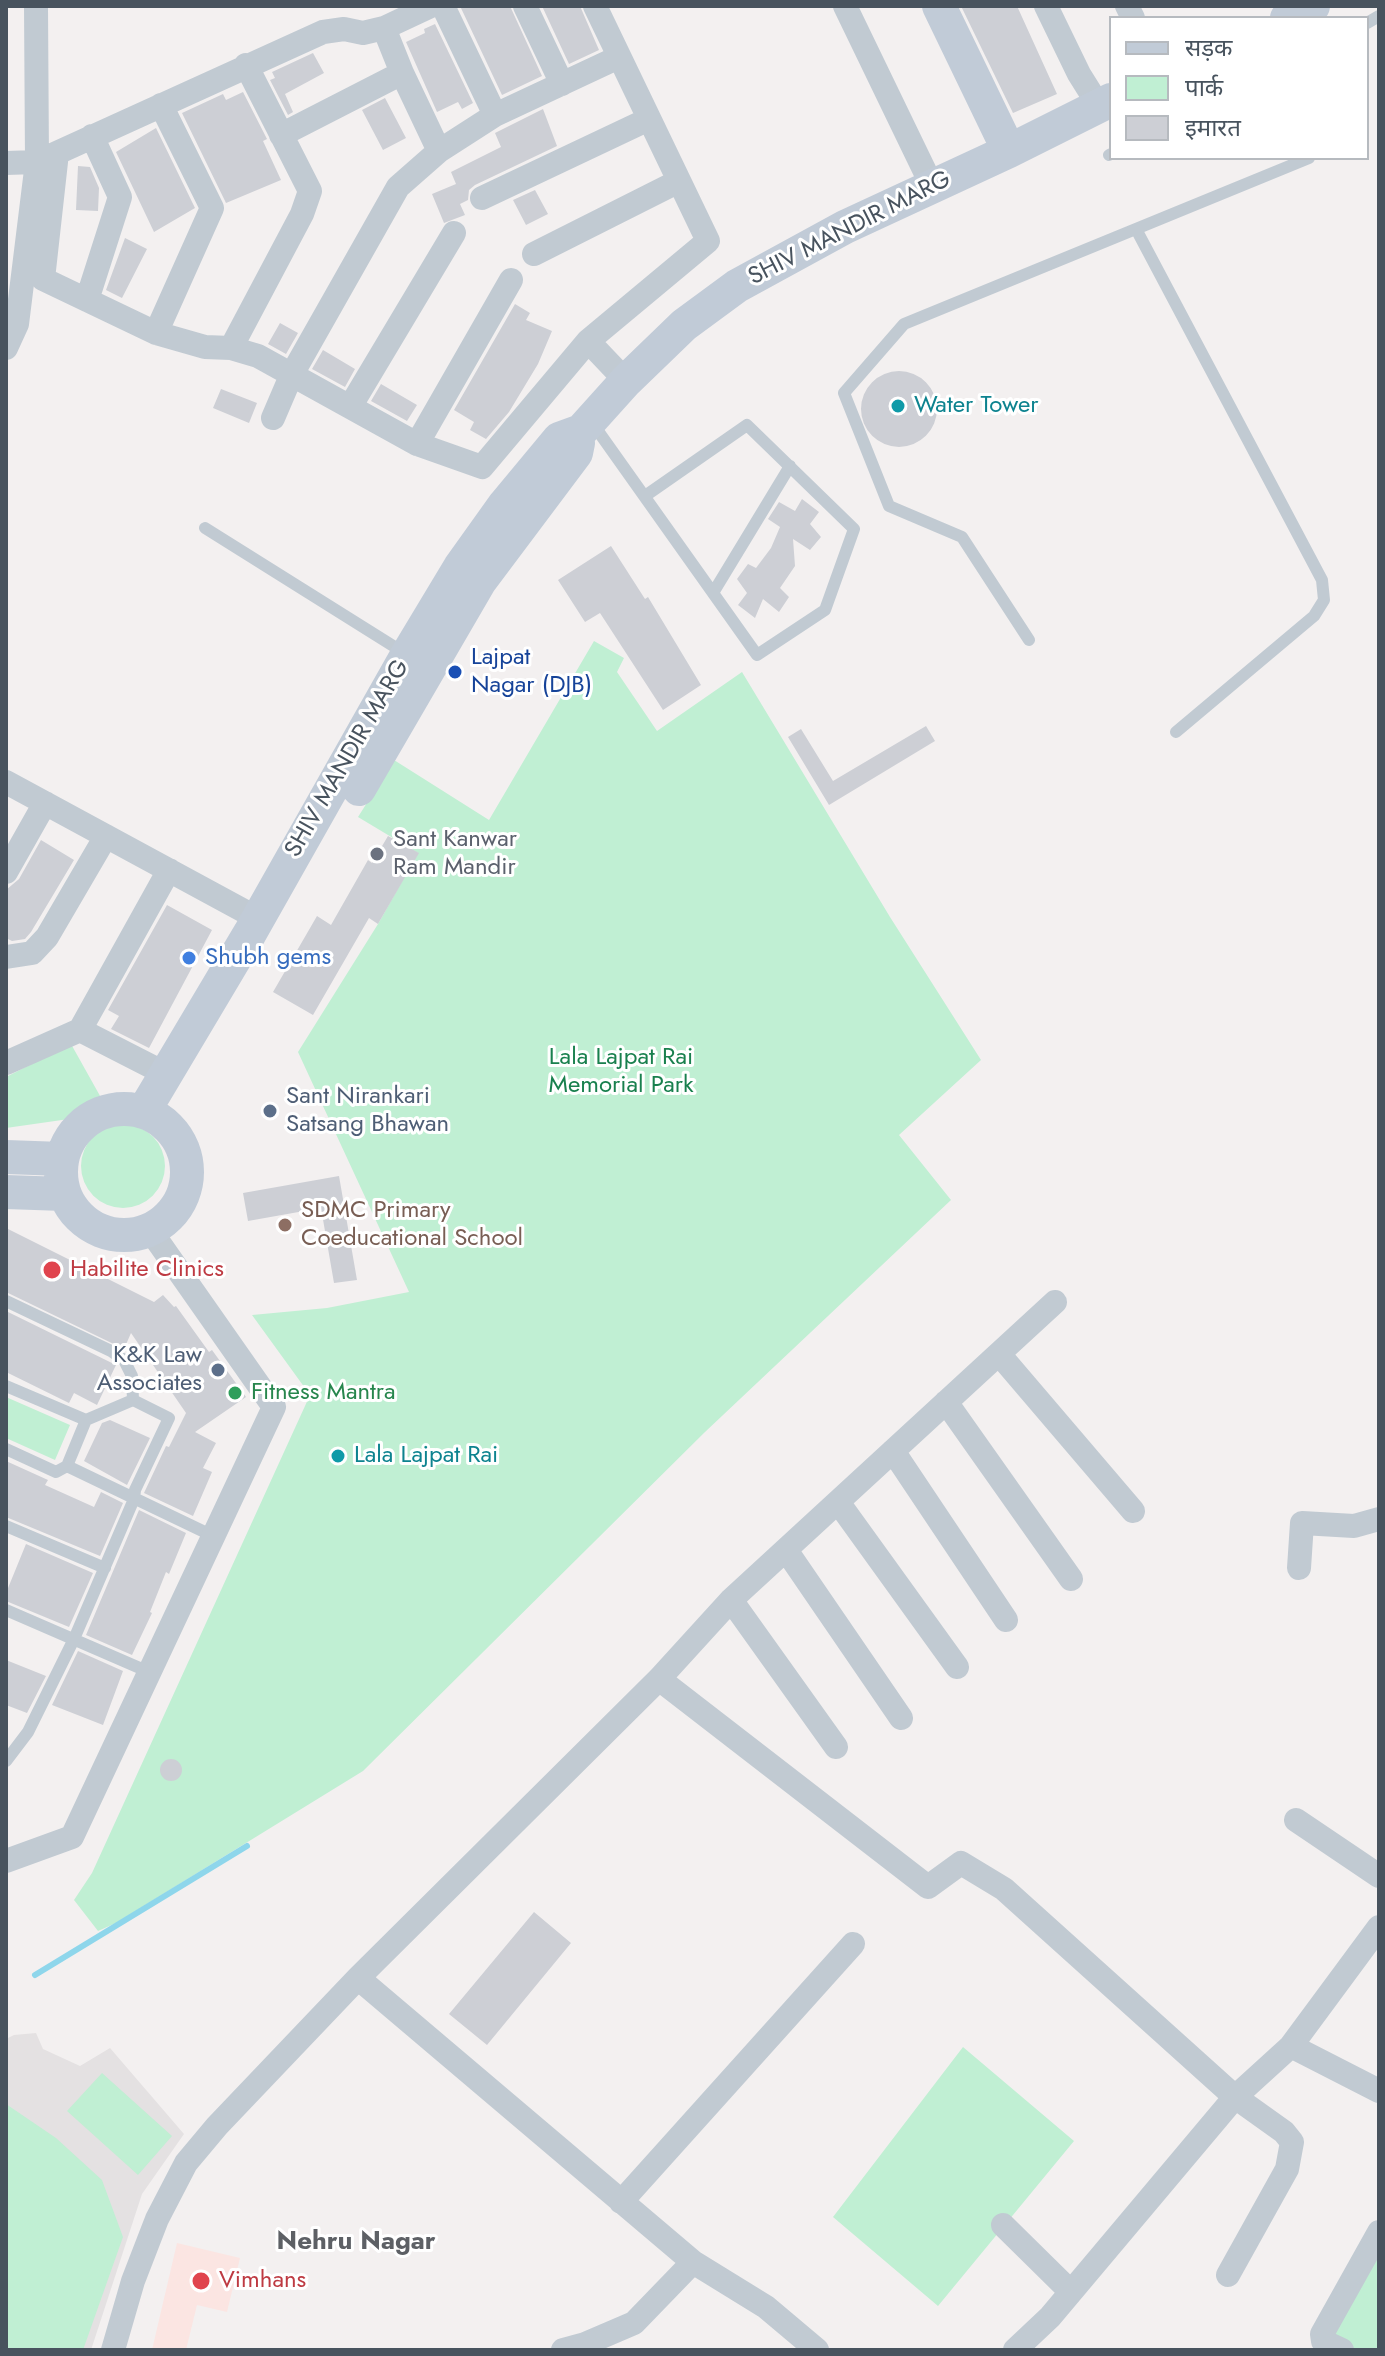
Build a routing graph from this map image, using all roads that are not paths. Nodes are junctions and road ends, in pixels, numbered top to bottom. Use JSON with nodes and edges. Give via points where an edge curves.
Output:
{"nodes":[{"id":1,"x":36,"y":6,"type":"edge"},
{"id":2,"x":431,"y":6,"type":"edge"},
{"id":3,"x":443,"y":6,"type":"edge"},
{"id":4,"x":525,"y":6,"type":"edge"},
{"id":5,"x":595,"y":6,"type":"edge"},
{"id":6,"x":845,"y":6,"type":"edge"},
{"id":7,"x":939,"y":6,"type":"edge"},
{"id":8,"x":1046,"y":6,"type":"edge"},
{"id":9,"x":1313,"y":6,"type":"edge"},
{"id":10,"x":1291,"y":16,"type":"edge"},
{"id":11,"x":384,"y":28,"type":"junction"},
{"id":12,"x":619,"y":57,"type":"junction"},
{"id":13,"x":246,"y":65,"type":"junction"},
{"id":14,"x":402,"y":73,"type":"junction"},
{"id":15,"x":562,"y":84,"type":"junction"},
{"id":16,"x":1105,"y":103,"type":"edge"},
{"id":17,"x":161,"y":105,"type":"junction"},
{"id":18,"x":495,"y":115,"type":"junction"},
{"id":19,"x":649,"y":119,"type":"junction"},
{"id":20,"x":281,"y":135,"type":"junction"},
{"id":21,"x":92,"y":136,"type":"junction"},
{"id":22,"x":439,"y":151,"type":"junction"},
{"id":23,"x":1009,"y":151,"type":"junction"},
{"id":24,"x":47,"y":158,"type":"junction"},
{"id":25,"x":1304,"y":160,"type":"edge"},
{"id":26,"x":6,"y":163,"type":"edge"},
{"id":27,"x":679,"y":181,"type":"junction"},
{"id":28,"x":932,"y":186,"type":"junction"},
{"id":29,"x":482,"y":198,"type":"dead end"},
{"id":30,"x":1136,"y":229,"type":"junction"},
{"id":31,"x":454,"y":233,"type":"dead end"},
{"id":32,"x":534,"y":254,"type":"dead end"},
{"id":33,"x":511,"y":280,"type":"dead end"},
{"id":34,"x":87,"y":300,"type":"junction"},
{"id":35,"x":156,"y":333,"type":"junction"},
{"id":36,"x":588,"y":341,"type":"junction"},
{"id":37,"x":6,"y":348,"type":"edge"},
{"id":38,"x":231,"y":348,"type":"junction"},
{"id":39,"x":291,"y":376,"type":"junction"},
{"id":40,"x":626,"y":381,"type":"junction"},
{"id":41,"x":350,"y":407,"type":"junction"},
{"id":42,"x":273,"y":418,"type":"dead end"},
{"id":43,"x":586,"y":426,"type":"junction"},
{"id":44,"x":417,"y":444,"type":"junction"},
{"id":45,"x":790,"y":466,"type":"junction"},
{"id":46,"x":645,"y":496,"type":"junction"},
{"id":47,"x":205,"y":528,"type":"dead end"},
{"id":48,"x":713,"y":593,"type":"junction"},
{"id":49,"x":1029,"y":640,"type":"dead end"},
{"id":50,"x":407,"y":655,"type":"junction"},
{"id":51,"x":1176,"y":732,"type":"dead end"},
{"id":52,"x":6,"y":782,"type":"edge"},
{"id":53,"x":45,"y":803,"type":"junction"},
{"id":54,"x":106,"y":836,"type":"junction"},
{"id":55,"x":169,"y":870,"type":"junction"},
{"id":56,"x":6,"y":872,"type":"edge"},
{"id":57,"x":257,"y":918,"type":"junction"},
{"id":58,"x":6,"y":957,"type":"edge"},
{"id":59,"x":80,"y":1030,"type":"junction"},
{"id":60,"x":6,"y":1063,"type":"edge"},
{"id":61,"x":166,"y":1074,"type":"junction"},
{"id":62,"x":154,"y":1118,"type":"junction"},
{"id":63,"x":6,"y":1157,"type":"edge"},
{"id":64,"x":62,"y":1159,"type":"junction"},
{"id":65,"x":6,"y":1192,"type":"edge"},
{"id":66,"x":64,"y":1194,"type":"junction"},
{"id":67,"x":150,"y":1230,"type":"junction"},
{"id":68,"x":6,"y":1301,"type":"edge"},
{"id":69,"x":1055,"y":1302,"type":"dead end"},
{"id":70,"x":999,"y":1354,"type":"junction"},
{"id":71,"x":6,"y":1386,"type":"edge"},
{"id":72,"x":133,"y":1400,"type":"junction"},
{"id":73,"x":946,"y":1402,"type":"junction"},
{"id":74,"x":86,"y":1420,"type":"junction"},
{"id":75,"x":6,"y":1449,"type":"edge"},
{"id":76,"x":893,"y":1451,"type":"junction"},
{"id":77,"x":67,"y":1466,"type":"junction"},
{"id":78,"x":134,"y":1499,"type":"junction"},
{"id":79,"x":838,"y":1502,"type":"junction"},
{"id":80,"x":1133,"y":1511,"type":"dead end"},
{"id":81,"x":1379,"y":1519,"type":"edge"},
{"id":82,"x":6,"y":1526,"type":"edge"},
{"id":83,"x":213,"y":1536,"type":"junction"},
{"id":84,"x":786,"y":1550,"type":"junction"},
{"id":85,"x":105,"y":1568,"type":"junction"},
{"id":86,"x":1299,"y":1568,"type":"dead end"},
{"id":87,"x":1071,"y":1579,"type":"dead end"},
{"id":88,"x":731,"y":1600,"type":"junction"},
{"id":89,"x":6,"y":1610,"type":"edge"},
{"id":90,"x":1006,"y":1620,"type":"dead end"},
{"id":91,"x":74,"y":1639,"type":"junction"},
{"id":92,"x":957,"y":1667,"type":"dead end"},
{"id":93,"x":149,"y":1672,"type":"junction"},
{"id":94,"x":659,"y":1679,"type":"junction"},
{"id":95,"x":901,"y":1718,"type":"dead end"},
{"id":96,"x":836,"y":1747,"type":"dead end"},
{"id":97,"x":6,"y":1761,"type":"edge"},
{"id":98,"x":1296,"y":1820,"type":"dead end"},
{"id":99,"x":6,"y":1861,"type":"edge"},
{"id":100,"x":1379,"y":1876,"type":"edge"},
{"id":101,"x":1379,"y":1927,"type":"edge"},
{"id":102,"x":853,"y":1944,"type":"dead end"},
{"id":103,"x":358,"y":1978,"type":"junction"},
{"id":104,"x":1291,"y":2046,"type":"junction"},
{"id":105,"x":1379,"y":2091,"type":"edge"},
{"id":106,"x":1235,"y":2097,"type":"junction"},
{"id":107,"x":621,"y":2202,"type":"junction"},
{"id":108,"x":1003,"y":2225,"type":"dead end"},
{"id":109,"x":1379,"y":2232,"type":"edge"},
{"id":110,"x":693,"y":2262,"type":"junction"},
{"id":111,"x":1228,"y":2275,"type":"dead end"},
{"id":112,"x":1071,"y":2292,"type":"junction"},
{"id":113,"x":113,"y":2350,"type":"edge"},
{"id":114,"x":563,"y":2350,"type":"edge"},
{"id":115,"x":817,"y":2350,"type":"edge"},
{"id":116,"x":1015,"y":2350,"type":"edge"},
{"id":117,"x":1342,"y":2350,"type":"edge"}],
"edges":[{"from":1,"to":24,"type":"street"},
{"from":2,"to":11,"type":"street"},
{"from":3,"to":18,"type":"street"},
{"from":4,"to":15,"type":"street"},
{"from":5,"to":12,"type":"street"},
{"from":6,"to":28,"type":"street"},
{"from":7,"to":23,"type":"street"},
{"from":8,"to":16,"type":"street","via":[[1079,74]]},
{"from":9,"to":10,"type":"street"},
{"from":11,"to":13,"type":"street","via":[[323,32]]},
{"from":11,"to":14,"type":"street"},
{"from":12,"to":15,"type":"street"},
{"from":12,"to":19,"type":"street"},
{"from":13,"to":17,"type":"street"},
{"from":13,"to":20,"type":"street"},
{"from":14,"to":20,"type":"street"},
{"from":14,"to":22,"type":"street"},
{"from":15,"to":18,"type":"street"},
{"from":16,"to":23,"type":"street","name":"SHIV MANDIR MARG"},
{"from":17,"to":21,"type":"street"},
{"from":17,"to":35,"type":"street","via":[[212,208]]},
{"from":18,"to":22,"type":"street"},
{"from":19,"to":27,"type":"street"},
{"from":19,"to":29,"type":"street"},
{"from":20,"to":38,"type":"street","via":[[310,191]]},
{"from":21,"to":24,"type":"street"},
{"from":21,"to":34,"type":"street","via":[[120,197]]},
{"from":22,"to":39,"type":"street","via":[[398,187]]},
{"from":23,"to":28,"type":"street","name":"SHIV MANDIR MARG"},
{"from":24,"to":26,"type":"street"},
{"from":24,"to":34,"type":"street","via":[[43,279]]},
{"from":24,"to":37,"type":"street","via":[[17,324]]},
{"from":25,"to":30,"type":"lane"},
{"from":27,"to":32,"type":"street"},
{"from":27,"to":36,"type":"street","via":[[708,241]]},
{"from":28,"to":40,"type":"street","name":"SHIV MANDIR MARG","via":[[737,286],[684,325]]},
{"from":30,"to":49,"type":"lane","via":[[904,324],[844,393],[889,506],[962,537]]},
{"from":30,"to":51,"type":"lane","via":[[1322,580],[1324,600],[1314,616]]},
{"from":31,"to":41,"type":"street"},
{"from":33,"to":44,"type":"street"},
{"from":34,"to":35,"type":"street"},
{"from":35,"to":38,"type":"street","via":[[205,347]]},
{"from":36,"to":40,"type":"street"},
{"from":36,"to":44,"type":"street","via":[[482,467]]},
{"from":38,"to":39,"type":"street","via":[[258,356]]},
{"from":39,"to":41,"type":"street"},
{"from":39,"to":42,"type":"street"},
{"from":40,"to":43,"type":"street","name":"SHIV MANDIR MARG"},
{"from":41,"to":44,"type":"street"},
{"from":43,"to":46,"type":"lane"},
{"from":43,"to":50,"type":"street","name":"SHIV MANDIR MARG","via":[[559,439],[505,504]]},
{"from":43,"to":62,"type":"street","name":"SHIV MANDIR MARG","via":[[576,453],[480,581]]},
{"from":45,"to":46,"type":"lane","via":[[747,425]]},
{"from":45,"to":48,"type":"lane"},
{"from":45,"to":48,"type":"lane","via":[[854,529],[825,610],[757,655]]},
{"from":46,"to":48,"type":"lane"},
{"from":47,"to":50,"type":"lane"},
{"from":50,"to":57,"type":"street","name":"SHIV MANDIR MARG"},
{"from":52,"to":53,"type":"street"},
{"from":53,"to":54,"type":"street"},
{"from":53,"to":56,"type":"street"},
{"from":54,"to":55,"type":"street"},
{"from":54,"to":58,"type":"street","via":[[47,937],[32,953]]},
{"from":55,"to":57,"type":"street"},
{"from":55,"to":59,"type":"street"},
{"from":57,"to":61,"type":"street","name":"SHIV MANDIR MARG"},
{"from":59,"to":60,"type":"street"},
{"from":59,"to":61,"type":"street"},
{"from":61,"to":62,"type":"street","name":"SHIV MANDIR MARG"},
{"from":62,"to":64,"type":"street","via":[[114,1110],[94,1116],[77,1130]]},
{"from":62,"to":67,"type":"street","via":[[178,1140],[187,1181],[174,1211]]},
{"from":63,"to":64,"type":"street"},
{"from":64,"to":66,"type":"street"},
{"from":65,"to":66,"type":"street"},
{"from":66,"to":67,"type":"street","via":[[77,1215],[97,1230],[134,1236]]},
{"from":67,"to":83,"type":"street","via":[[274,1407]]},
{"from":68,"to":72,"type":"lane","via":[[124,1360],[132,1376]]},
{"from":69,"to":70,"type":"street"},
{"from":70,"to":73,"type":"street"},
{"from":70,"to":80,"type":"street"},
{"from":71,"to":74,"type":"lane"},
{"from":72,"to":74,"type":"lane"},
{"from":72,"to":78,"type":"lane","via":[[169,1418]]},
{"from":73,"to":76,"type":"street"},
{"from":73,"to":87,"type":"street"},
{"from":74,"to":77,"type":"lane"},
{"from":75,"to":77,"type":"lane","via":[[56,1472]]},
{"from":76,"to":79,"type":"street"},
{"from":76,"to":90,"type":"street"},
{"from":77,"to":78,"type":"lane"},
{"from":78,"to":83,"type":"lane"},
{"from":78,"to":85,"type":"lane"},
{"from":79,"to":84,"type":"street"},
{"from":79,"to":92,"type":"street"},
{"from":81,"to":86,"type":"street","via":[[1354,1526],[1302,1523]]},
{"from":82,"to":85,"type":"lane"},
{"from":83,"to":93,"type":"street"},
{"from":84,"to":88,"type":"street"},
{"from":84,"to":95,"type":"street"},
{"from":85,"to":91,"type":"lane"},
{"from":88,"to":94,"type":"street"},
{"from":88,"to":96,"type":"street"},
{"from":89,"to":91,"type":"lane"},
{"from":91,"to":93,"type":"lane","via":[[106,1660]]},
{"from":91,"to":97,"type":"lane","via":[[28,1732]]},
{"from":93,"to":99,"type":"street","via":[[72,1837]]},
{"from":94,"to":103,"type":"street"},
{"from":94,"to":106,"type":"street","via":[[928,1887],[961,1863],[1004,1889]]},
{"from":98,"to":100,"type":"street"},
{"from":101,"to":104,"type":"street"},
{"from":102,"to":107,"type":"street"},
{"from":103,"to":107,"type":"street"},
{"from":103,"to":113,"type":"street","via":[[186,2163],[157,2219]]},
{"from":104,"to":105,"type":"street"},
{"from":104,"to":106,"type":"street"},
{"from":106,"to":111,"type":"street","via":[[1292,2142],[1287,2169]]},
{"from":106,"to":112,"type":"street"},
{"from":107,"to":110,"type":"street"},
{"from":108,"to":112,"type":"street"},
{"from":109,"to":117,"type":"street","via":[[1322,2334],[1323,2341]]},
{"from":110,"to":114,"type":"street","via":[[634,2323]]},
{"from":110,"to":115,"type":"street","via":[[766,2307]]},
{"from":112,"to":116,"type":"street"}]}
